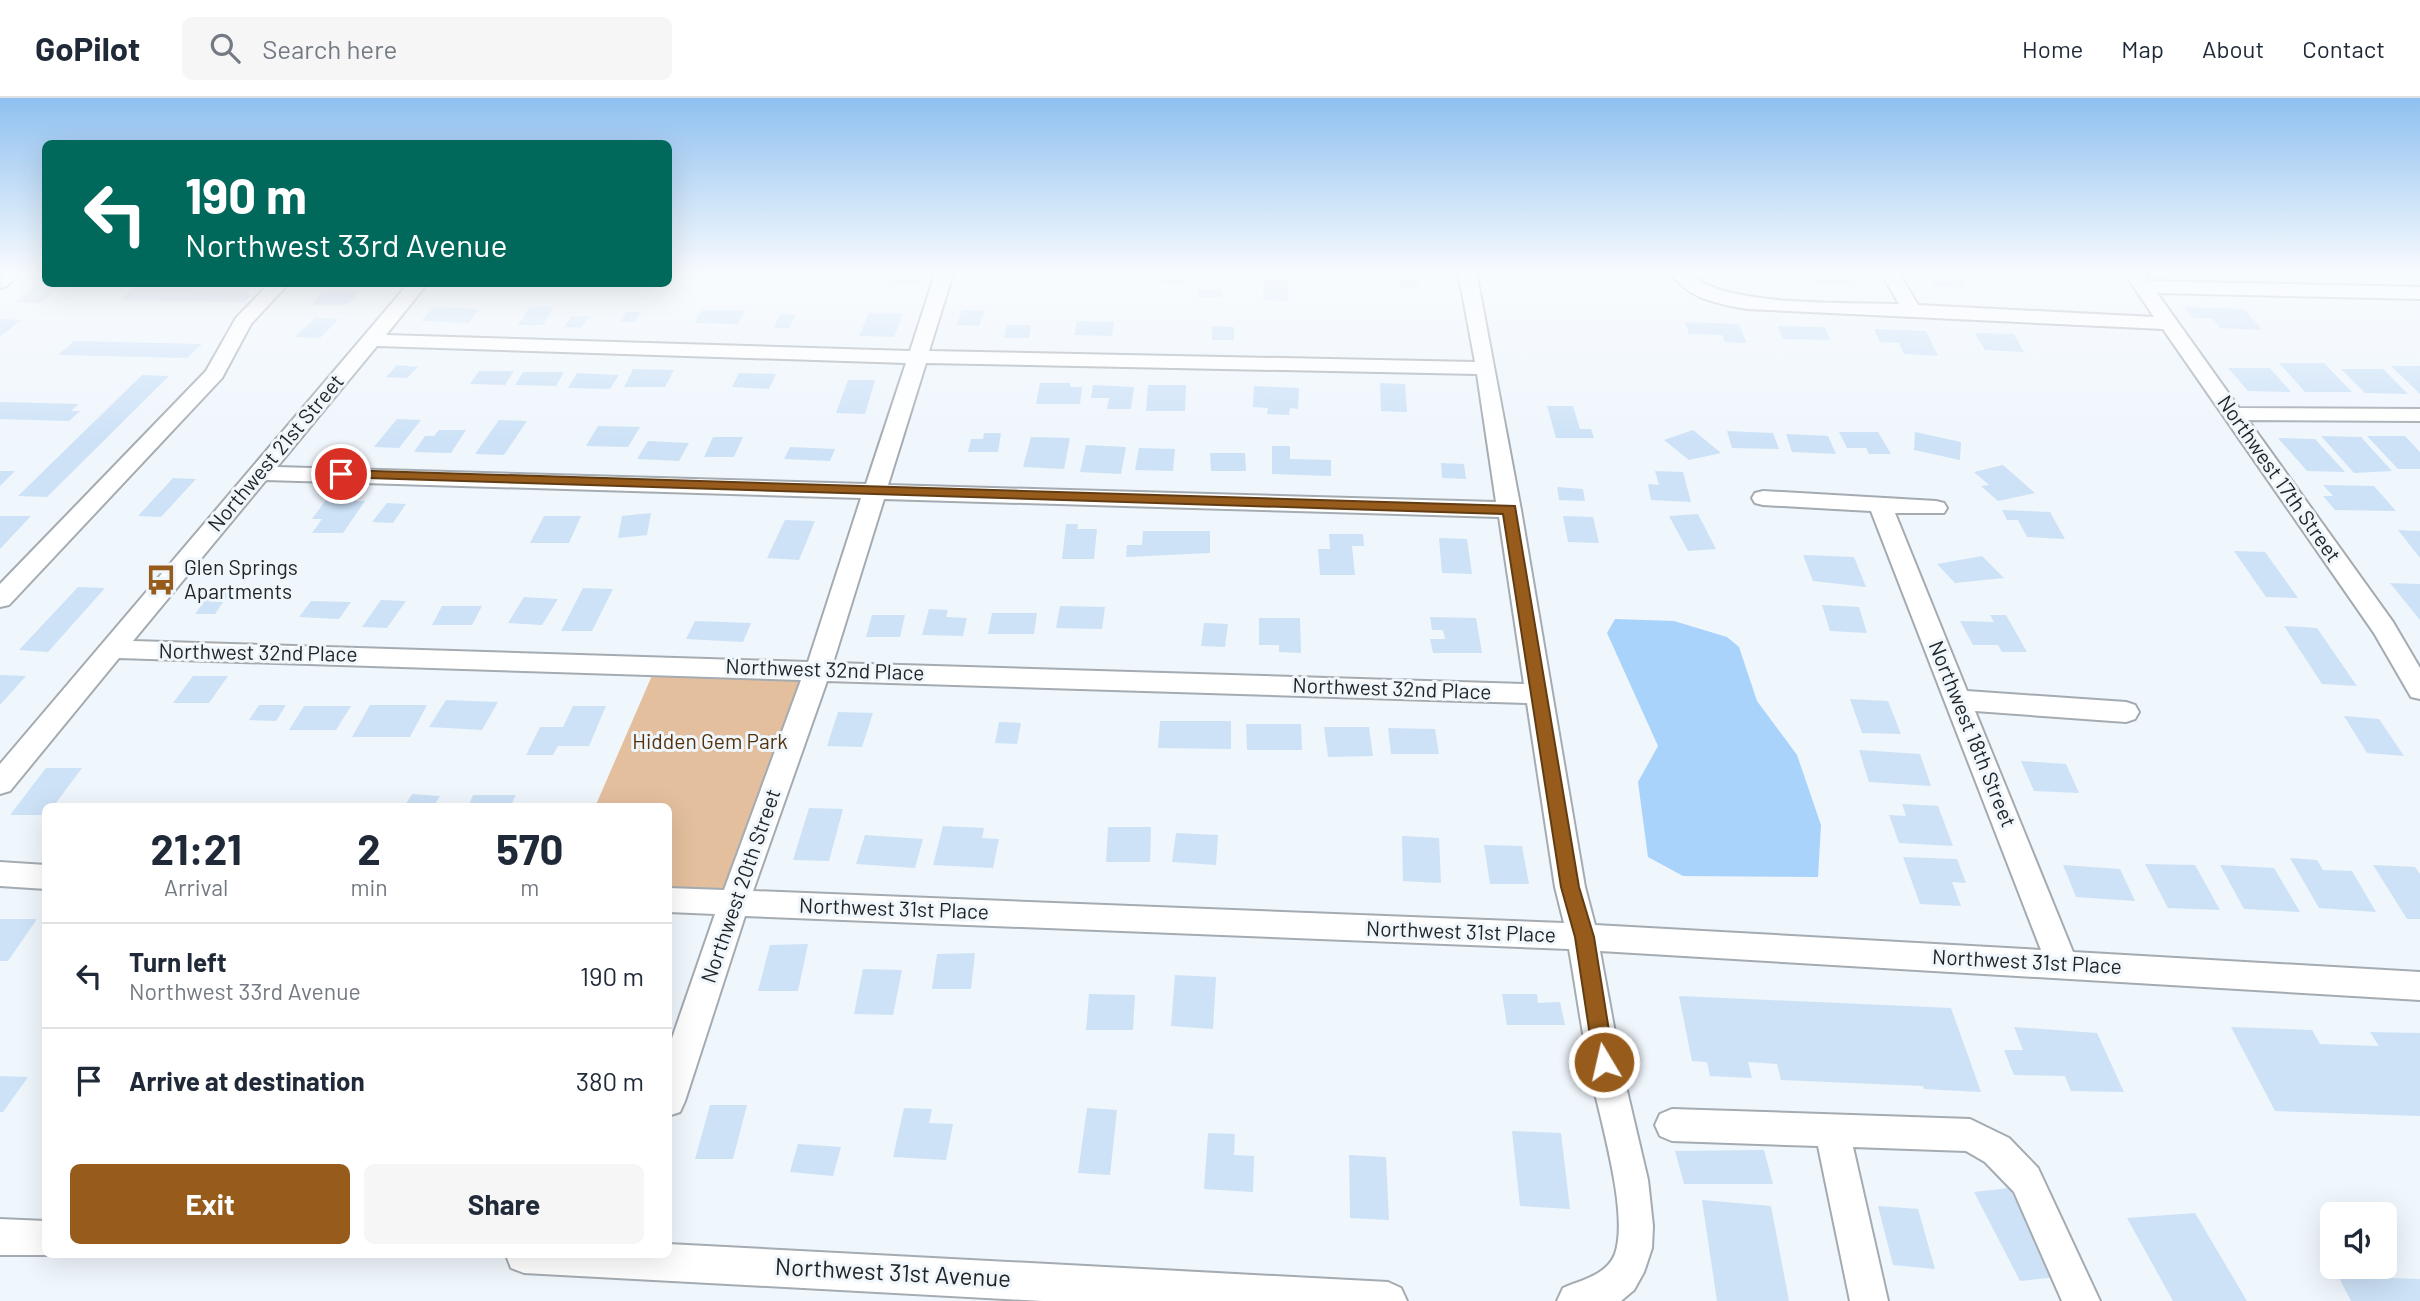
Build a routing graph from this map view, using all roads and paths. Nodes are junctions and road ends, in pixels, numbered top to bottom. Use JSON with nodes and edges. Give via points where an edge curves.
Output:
{"nodes":[{"id":1,"x":240,"y":327,"type":"edge"},
{"id":2,"x":382,"y":327,"type":"edge"},
{"id":3,"x":927,"y":327,"type":"edge"},
{"id":4,"x":1478,"y":327,"type":"edge"},
{"id":5,"x":2171,"y":327,"type":"edge"},
{"id":6,"x":370,"y":341,"type":"junction"},
{"id":7,"x":918,"y":357,"type":"junction"},
{"id":8,"x":1486,"y":368,"type":"junction"},
{"id":9,"x":2234,"y":414,"type":"junction"},
{"id":10,"x":2420,"y":415,"type":"edge"},
{"id":11,"x":259,"y":473,"type":"junction"},
{"id":12,"x":875,"y":491,"type":"junction"},
{"id":13,"x":1763,"y":498,"type":"dead end"},
{"id":14,"x":1880,"y":505,"type":"junction"},
{"id":15,"x":1936,"y":508,"type":"dead end"},
{"id":16,"x":1510,"y":510,"type":"junction"},
{"id":17,"x":0,"y":599,"type":"edge"},
{"id":18,"x":112,"y":649,"type":"junction"},
{"id":19,"x":817,"y":670,"type":"junction"},
{"id":20,"x":2420,"y":690,"type":"edge"},
{"id":21,"x":1538,"y":694,"type":"junction"},
{"id":22,"x":1959,"y":700,"type":"junction"},
{"id":23,"x":2126,"y":712,"type":"dead end"},
{"id":24,"x":0,"y":783,"type":"edge"},
{"id":25,"x":0,"y":874,"type":"edge"},
{"id":26,"x":42,"y":877,"type":"edge"},
{"id":27,"x":672,"y":900,"type":"edge"},
{"id":28,"x":734,"y":902,"type":"junction"},
{"id":29,"x":1585,"y":937,"type":"junction"},
{"id":30,"x":2062,"y":964,"type":"junction"},
{"id":31,"x":2420,"y":986,"type":"edge"},
{"id":32,"x":672,"y":1089,"type":"edge"},
{"id":33,"x":1672,"y":1125,"type":"dead end"},
{"id":34,"x":1832,"y":1131,"type":"junction"},
{"id":35,"x":0,"y":1237,"type":"edge"},
{"id":36,"x":42,"y":1239,"type":"edge"},
{"id":37,"x":652,"y":1258,"type":"edge"},
{"id":38,"x":1388,"y":1301,"type":"edge"},
{"id":39,"x":1576,"y":1301,"type":"edge"},
{"id":40,"x":1869,"y":1301,"type":"edge"},
{"id":41,"x":2081,"y":1301,"type":"edge"}],
"edges":[{"from":1,"to":17,"type":"street","via":[[215,374]]},
{"from":2,"to":6,"type":"street","name":"Northwest 21st Street"},
{"from":3,"to":7,"type":"street","name":"Northwest 20th Street"},
{"from":4,"to":8,"type":"street"},
{"from":5,"to":9,"type":"street","name":"Northwest 17th Street"},
{"from":6,"to":7,"type":"street"},
{"from":6,"to":11,"type":"street","name":"Northwest 21st Street"},
{"from":7,"to":8,"type":"street"},
{"from":7,"to":12,"type":"street","name":"Northwest 20th Street"},
{"from":8,"to":16,"type":"street"},
{"from":9,"to":10,"type":"street"},
{"from":9,"to":20,"type":"street","name":"Northwest 17th Street","via":[[2384,628]]},
{"from":11,"to":12,"type":"street"},
{"from":11,"to":18,"type":"street","name":"Northwest 21st Street"},
{"from":12,"to":16,"type":"street"},
{"from":12,"to":19,"type":"street","name":"Northwest 20th Street"},
{"from":13,"to":14,"type":"street"},
{"from":14,"to":15,"type":"street"},
{"from":14,"to":22,"type":"street","name":"Northwest 18th Street"},
{"from":16,"to":21,"type":"street"},
{"from":18,"to":19,"type":"street","name":"Northwest 32nd Place"},
{"from":18,"to":24,"type":"street","name":"Northwest 21st Street"},
{"from":19,"to":21,"type":"street","name":"Northwest 32nd Place"},
{"from":19,"to":28,"type":"street","name":"Northwest 20th Street"},
{"from":21,"to":29,"type":"street","via":[[1570,887]]},
{"from":22,"to":23,"type":"street"},
{"from":22,"to":30,"type":"street","name":"Northwest 18th Street"},
{"from":25,"to":26,"type":"street"},
{"from":27,"to":28,"type":"street","name":"Northwest 31st Place"},
{"from":28,"to":29,"type":"street","name":"Northwest 31st Place"},
{"from":28,"to":32,"type":"street","name":"Northwest 20th Street"},
{"from":29,"to":30,"type":"street","name":"Northwest 31st Place"},
{"from":29,"to":39,"type":"street","via":[[1604,1062],[1632,1197],[1634,1249],[1614,1286]]},
{"from":30,"to":31,"type":"street","name":"Northwest 31st Place"},
{"from":33,"to":34,"type":"street"},
{"from":34,"to":40,"type":"street"},
{"from":34,"to":41,"type":"street","via":[[1970,1135],[1997,1150],[2026,1180]]},
{"from":35,"to":36,"type":"street"},
{"from":37,"to":38,"type":"street","name":"Northwest 31st Avenue"}]}
